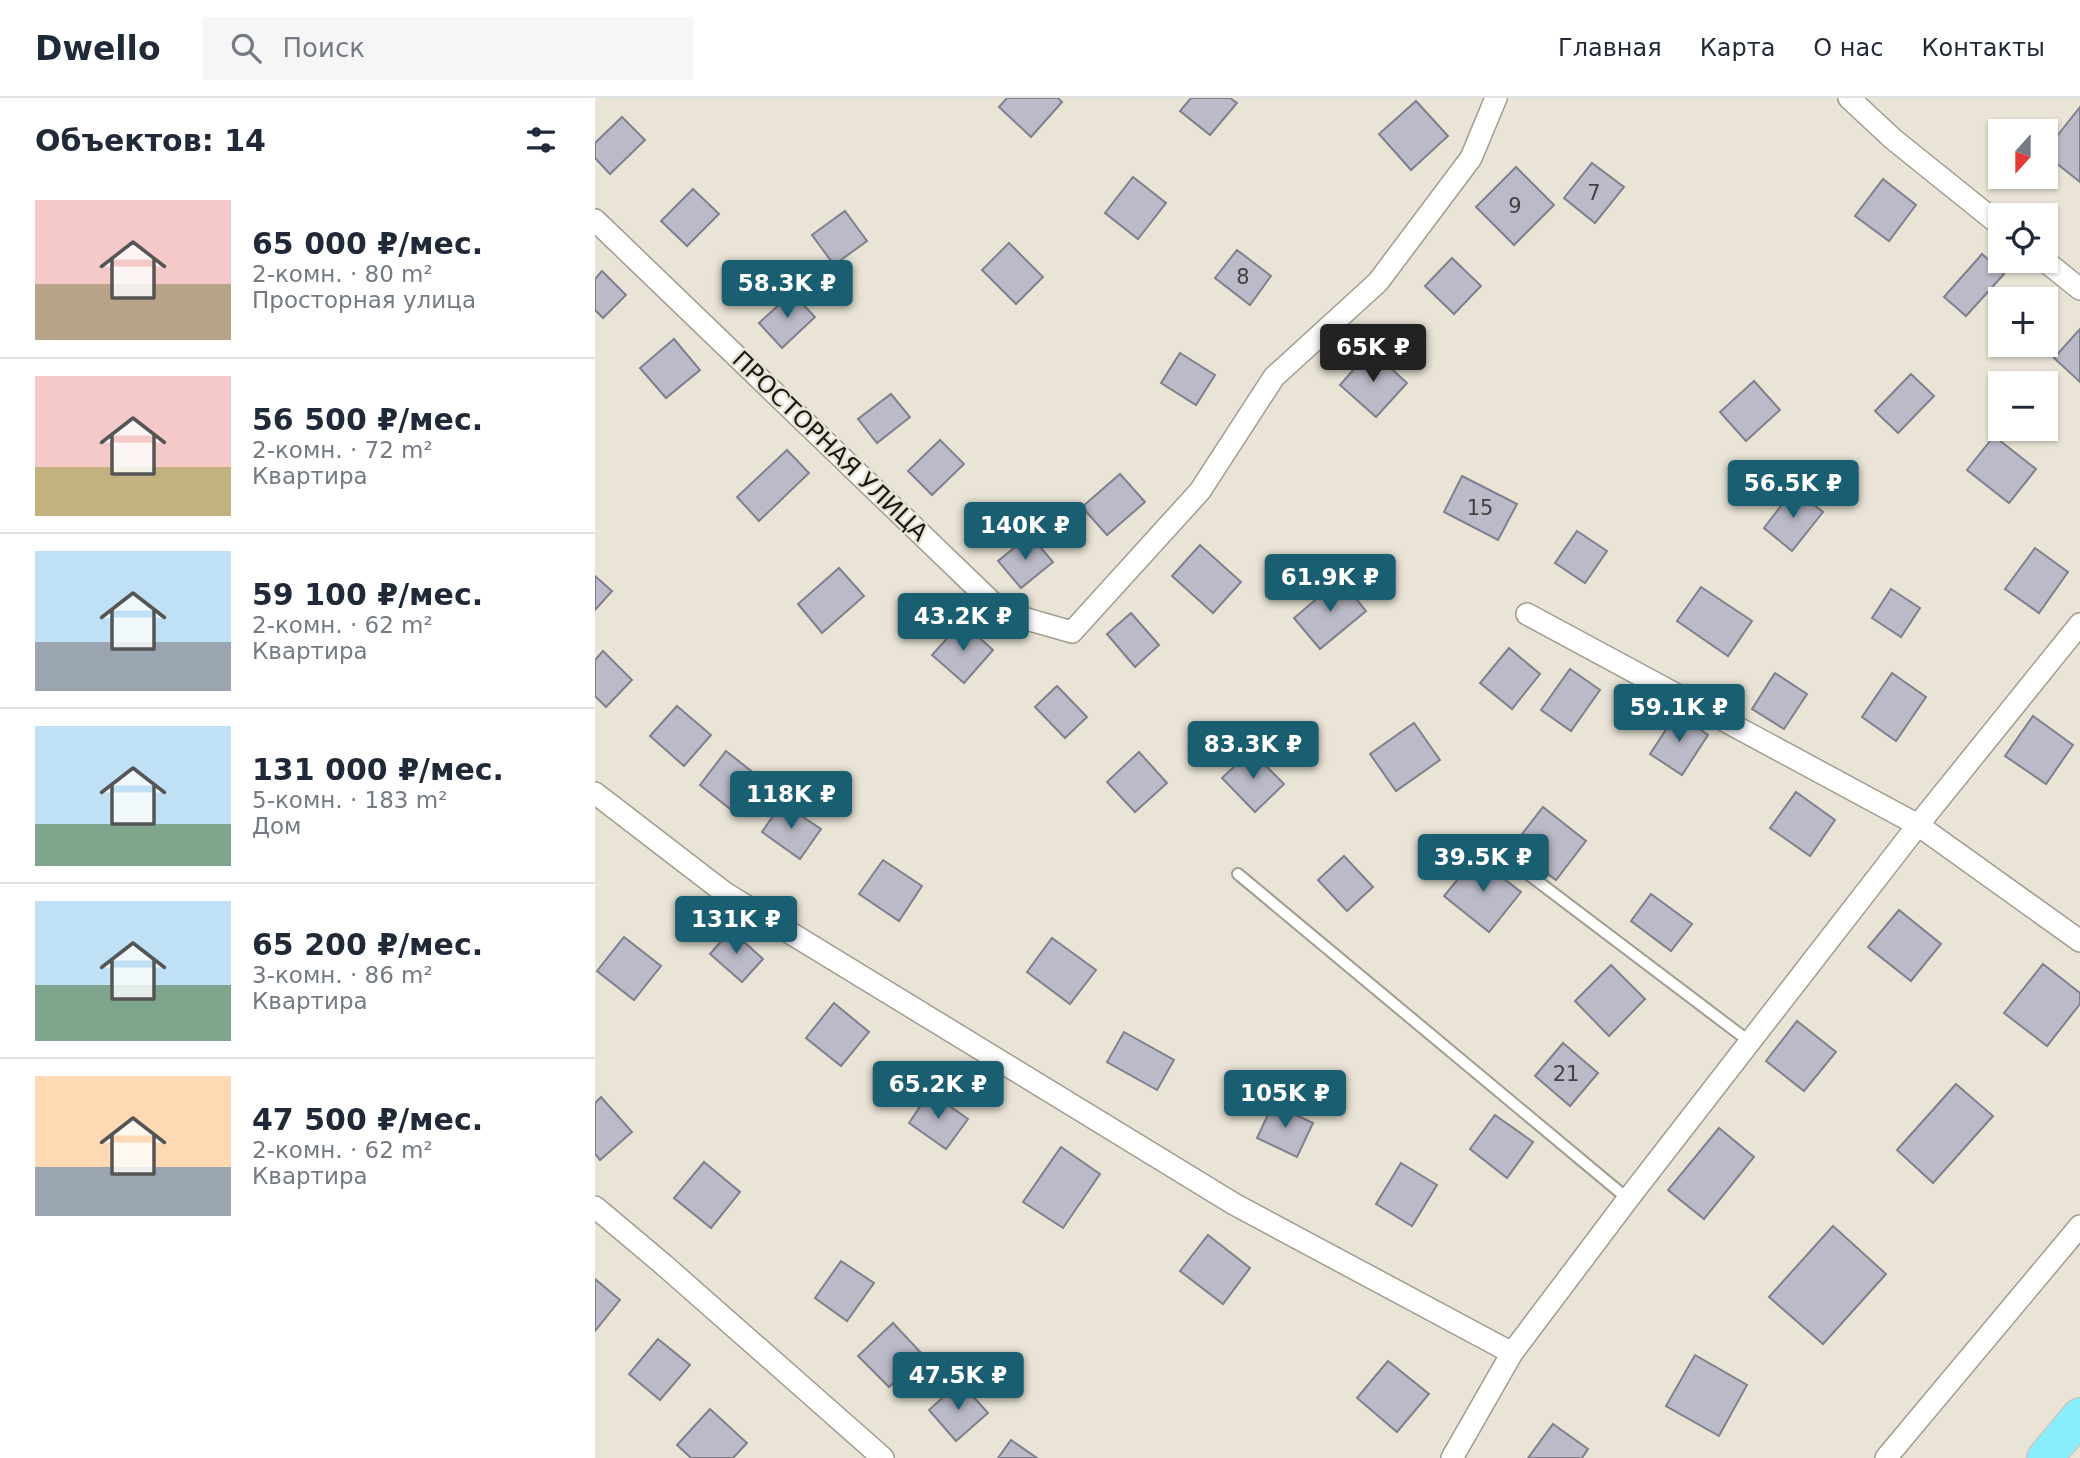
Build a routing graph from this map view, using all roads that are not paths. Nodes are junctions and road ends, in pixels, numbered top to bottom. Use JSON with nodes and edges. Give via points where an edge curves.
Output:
{"nodes":[{"id":1,"x":1496,"y":98,"type":"edge"},
{"id":2,"x":1849,"y":98,"type":"edge"},
{"id":3,"x":1988,"y":215,"type":"edge"},
{"id":4,"x":595,"y":220,"type":"edge"},
{"id":5,"x":2058,"y":271,"type":"edge"},
{"id":6,"x":2080,"y":289,"type":"edge"},
{"id":7,"x":1527,"y":614,"type":"dead end"},
{"id":8,"x":2080,"y":624,"type":"edge"},
{"id":9,"x":595,"y":793,"type":"edge"},
{"id":10,"x":1919,"y":825,"type":"junction"},
{"id":11,"x":1499,"y":852,"type":"dead end"},
{"id":12,"x":1238,"y":874,"type":"dead end"},
{"id":13,"x":2080,"y":941,"type":"edge"},
{"id":14,"x":1750,"y":1042,"type":"junction"},
{"id":15,"x":1627,"y":1199,"type":"junction"},
{"id":16,"x":595,"y":1207,"type":"edge"},
{"id":17,"x":2080,"y":1226,"type":"edge"},
{"id":18,"x":1512,"y":1353,"type":"junction"},
{"id":19,"x":2080,"y":1416,"type":"edge"},
{"id":20,"x":883,"y":1458,"type":"edge"},
{"id":21,"x":1452,"y":1458,"type":"edge"},
{"id":22,"x":1886,"y":1458,"type":"edge"},
{"id":23,"x":2045,"y":1458,"type":"edge"}],
"edges":[{"from":1,"to":4,"type":"street","name":"ПРОСТОРНАЯ УЛИЦА","via":[[1471,158],[1378,282],[1274,377],[1200,491],[1072,632],[1002,612]]},
{"from":2,"to":3,"type":"street"},
{"from":5,"to":6,"type":"street"},
{"from":7,"to":10,"type":"street"},
{"from":8,"to":10,"type":"street"},
{"from":9,"to":18,"type":"street","via":[[736,900],[1234,1204]]},
{"from":10,"to":13,"type":"street"},
{"from":10,"to":14,"type":"street"},
{"from":11,"to":14,"type":"lane"},
{"from":12,"to":15,"type":"lane"},
{"from":14,"to":15,"type":"street"},
{"from":15,"to":18,"type":"street"},
{"from":16,"to":20,"type":"street"},
{"from":17,"to":22,"type":"street"},
{"from":18,"to":21,"type":"street"},
{"from":19,"to":23,"type":"highway"}]}
